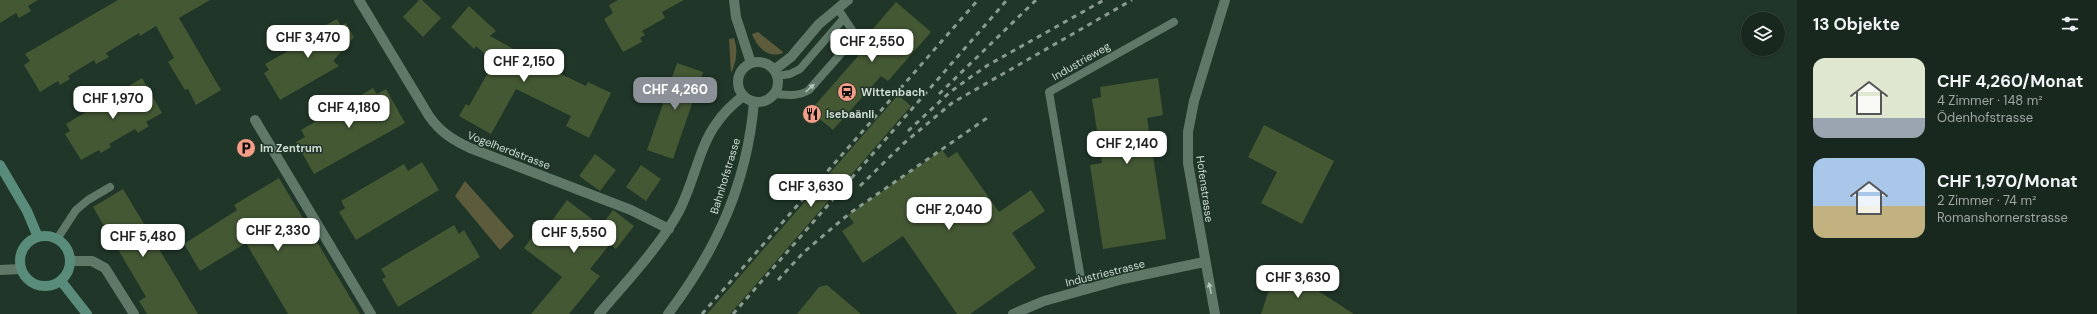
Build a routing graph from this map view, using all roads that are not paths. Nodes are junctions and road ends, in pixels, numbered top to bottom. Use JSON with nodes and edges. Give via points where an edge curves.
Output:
{"nodes":[{"id":1,"x":359,"y":0,"type":"edge"},
{"id":2,"x":734,"y":0,"type":"edge"},
{"id":3,"x":848,"y":0,"type":"edge"},
{"id":4,"x":1225,"y":0,"type":"edge"},
{"id":5,"x":838,"y":9,"type":"junction"},
{"id":6,"x":844,"y":18,"type":"junction"},
{"id":7,"x":1174,"y":22,"type":"dead end"},
{"id":8,"x":750,"y":63,"type":"junction"},
{"id":9,"x":776,"y":73,"type":"junction"},
{"id":10,"x":774,"y":94,"type":"junction"},
{"id":11,"x":743,"y":96,"type":"junction"},
{"id":12,"x":754,"y":102,"type":"junction"},
{"id":13,"x":255,"y":120,"type":"dead end"},
{"id":14,"x":0,"y":165,"type":"edge"},
{"id":15,"x":110,"y":187,"type":"dead end"},
{"id":16,"x":669,"y":229,"type":"junction"},
{"id":17,"x":38,"y":237,"type":"junction"},
{"id":18,"x":57,"y":239,"type":"junction"},
{"id":19,"x":70,"y":261,"type":"junction"},
{"id":20,"x":1204,"y":262,"type":"junction"},
{"id":21,"x":21,"y":269,"type":"junction"},
{"id":22,"x":0,"y":270,"type":"edge"},
{"id":23,"x":61,"y":281,"type":"junction"},
{"id":24,"x":1083,"y":290,"type":"junction"},
{"id":25,"x":87,"y":314,"type":"edge"},
{"id":26,"x":134,"y":314,"type":"edge"},
{"id":27,"x":371,"y":314,"type":"edge"},
{"id":28,"x":599,"y":314,"type":"edge"},
{"id":29,"x":668,"y":314,"type":"edge"},
{"id":30,"x":1013,"y":314,"type":"edge"},
{"id":31,"x":1215,"y":314,"type":"edge"}],
"edges":[{"from":1,"to":16,"type":"street","name":"Vogelherdstrasse","via":[[430,116],[441,131],[454,141],[632,210]]},
{"from":2,"to":8,"type":"street","via":[[736,17]]},
{"from":3,"to":5,"type":"street"},
{"from":4,"to":20,"type":"street","name":"Hofenstrasse","via":[[1194,101],[1188,132],[1188,163]]},
{"from":5,"to":6,"type":"lane"},
{"from":5,"to":9,"type":"street","via":[[819,24]]},
{"from":6,"to":9,"type":"lane","via":[[800,69],[790,74]]},
{"from":10,"to":6,"type":"lane","one_way":true,"via":[[793,96],[804,93],[814,85],[852,41],[852,30]]},
{"from":7,"to":24,"type":"lane","name":"Industrieweg","via":[[1049,92]]},
{"from":8,"to":9,"type":"street","via":[[764,62]]},
{"from":8,"to":11,"type":"street","via":[[742,70],[738,80]]},
{"from":9,"to":10,"type":"street","via":[[778,82]]},
{"from":10,"to":12,"type":"street","via":[[765,101]]},
{"from":11,"to":12,"type":"street"},
{"from":11,"to":16,"type":"street","via":[[725,112],[708,137],[686,200]]},
{"from":12,"to":29,"type":"street","name":"Bahnhofstrasse","via":[[751,134],[731,207],[712,249]]},
{"from":13,"to":27,"type":"street"},
{"from":14,"to":17,"type":"main road","via":[[27,211]]},
{"from":15,"to":18,"type":"lane","via":[[76,210]]},
{"from":16,"to":28,"type":"street"},
{"from":17,"to":18,"type":"main road"},
{"from":17,"to":21,"type":"main road","via":[[23,249]]},
{"from":18,"to":19,"type":"main road","via":[[67,248]]},
{"from":19,"to":23,"type":"main road","via":[[68,272]]},
{"from":19,"to":26,"type":"street","via":[[92,261],[105,268]]},
{"from":20,"to":24,"type":"street","name":"Industriestrasse"},
{"from":31,"to":20,"type":"street","name":"Hofenstrasse","one_way":true},
{"from":21,"to":22,"type":"street"},
{"from":21,"to":23,"type":"main road","via":[[28,279],[38,285],[50,286]]},
{"from":23,"to":25,"type":"main road"},
{"from":24,"to":30,"type":"street","name":"Industriestrasse","via":[[1029,306]]}]}
